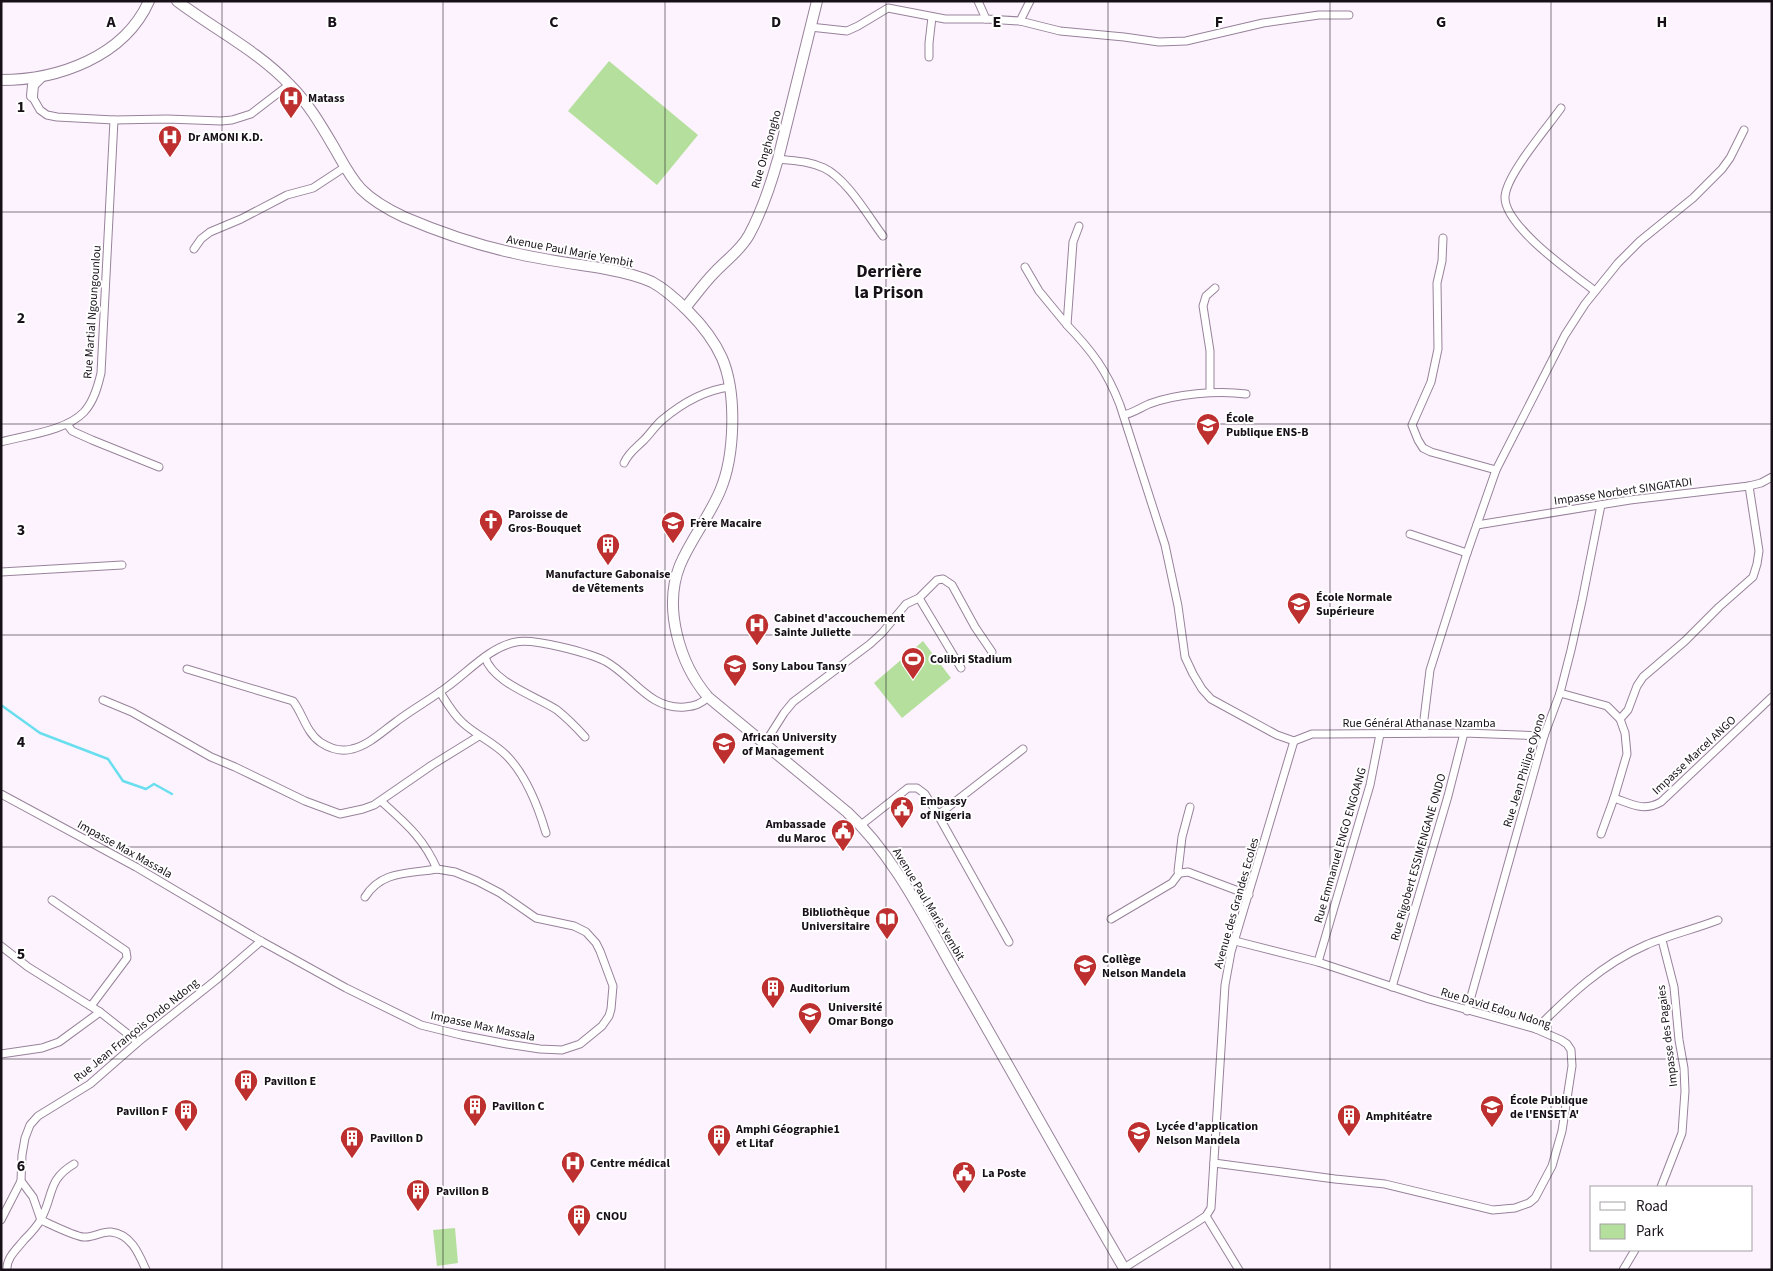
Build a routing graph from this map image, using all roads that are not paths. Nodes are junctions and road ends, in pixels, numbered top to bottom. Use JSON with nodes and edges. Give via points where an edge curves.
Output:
{"nodes":[{"id":1,"x":149,"y":1,"type":"edge"},
{"id":2,"x":177,"y":1,"type":"edge"},
{"id":3,"x":817,"y":1,"type":"edge"},
{"id":4,"x":978,"y":1,"type":"edge"},
{"id":5,"x":1030,"y":1,"type":"edge"},
{"id":6,"x":1349,"y":15,"type":"dead end"},
{"id":7,"x":932,"y":17,"type":"junction"},
{"id":8,"x":986,"y":18,"type":"junction"},
{"id":9,"x":1020,"y":21,"type":"junction"},
{"id":10,"x":810,"y":27,"type":"junction"},
{"id":11,"x":929,"y":57,"type":"dead end"},
{"id":12,"x":42,"y":76,"type":"junction"},
{"id":13,"x":1,"y":80,"type":"edge"},
{"id":14,"x":18,"y":80,"type":"junction"},
{"id":15,"x":290,"y":84,"type":"junction"},
{"id":16,"x":32,"y":96,"type":"junction"},
{"id":17,"x":1561,"y":108,"type":"dead end"},
{"id":18,"x":114,"y":120,"type":"junction"},
{"id":19,"x":1744,"y":130,"type":"dead end"},
{"id":20,"x":778,"y":159,"type":"junction"},
{"id":21,"x":345,"y":167,"type":"junction"},
{"id":22,"x":1079,"y":226,"type":"dead end"},
{"id":23,"x":883,"y":236,"type":"dead end"},
{"id":24,"x":1443,"y":238,"type":"dead end"},
{"id":25,"x":194,"y":249,"type":"dead end"},
{"id":26,"x":1025,"y":267,"type":"dead end"},
{"id":27,"x":1215,"y":288,"type":"dead end"},
{"id":28,"x":1595,"y":292,"type":"junction"},
{"id":29,"x":685,"y":308,"type":"junction"},
{"id":30,"x":1068,"y":325,"type":"junction"},
{"id":31,"x":730,"y":387,"type":"junction"},
{"id":32,"x":1210,"y":392,"type":"junction"},
{"id":33,"x":1246,"y":394,"type":"dead end"},
{"id":34,"x":1124,"y":415,"type":"junction"},
{"id":35,"x":67,"y":424,"type":"junction"},
{"id":36,"x":1,"y":442,"type":"edge"},
{"id":37,"x":624,"y":463,"type":"dead end"},
{"id":38,"x":159,"y":467,"type":"dead end"},
{"id":39,"x":1496,"y":470,"type":"junction"},
{"id":40,"x":1772,"y":477,"type":"edge"},
{"id":41,"x":1748,"y":486,"type":"junction"},
{"id":42,"x":1601,"y":505,"type":"junction"},
{"id":43,"x":1477,"y":525,"type":"junction"},
{"id":44,"x":1410,"y":534,"type":"dead end"},
{"id":45,"x":1467,"y":553,"type":"junction"},
{"id":46,"x":122,"y":565,"type":"dead end"},
{"id":47,"x":1,"y":572,"type":"edge"},
{"id":48,"x":918,"y":598,"type":"junction"},
{"id":49,"x":992,"y":652,"type":"dead end"},
{"id":50,"x":485,"y":657,"type":"junction"},
{"id":51,"x":961,"y":668,"type":"dead end"},
{"id":52,"x":187,"y":669,"type":"dead end"},
{"id":53,"x":440,"y":692,"type":"junction"},
{"id":54,"x":1560,"y":693,"type":"junction"},
{"id":55,"x":708,"y":697,"type":"junction"},
{"id":56,"x":1772,"y":697,"type":"edge"},
{"id":57,"x":103,"y":700,"type":"dead end"},
{"id":58,"x":1620,"y":719,"type":"junction"},
{"id":59,"x":1425,"y":733,"type":"junction"},
{"id":60,"x":1464,"y":733,"type":"junction"},
{"id":61,"x":1380,"y":734,"type":"junction"},
{"id":62,"x":480,"y":736,"type":"junction"},
{"id":63,"x":1544,"y":736,"type":"junction"},
{"id":64,"x":585,"y":737,"type":"dead end"},
{"id":65,"x":1294,"y":741,"type":"junction"},
{"id":66,"x":765,"y":743,"type":"junction"},
{"id":67,"x":1023,"y":749,"type":"dead end"},
{"id":68,"x":1,"y":794,"type":"edge"},
{"id":69,"x":1614,"y":798,"type":"junction"},
{"id":70,"x":381,"y":800,"type":"junction"},
{"id":71,"x":1190,"y":807,"type":"dead end"},
{"id":72,"x":938,"y":815,"type":"junction"},
{"id":73,"x":861,"y":825,"type":"junction"},
{"id":74,"x":546,"y":833,"type":"dead end"},
{"id":75,"x":1601,"y":834,"type":"dead end"},
{"id":76,"x":437,"y":869,"type":"junction"},
{"id":77,"x":1179,"y":873,"type":"junction"},
{"id":78,"x":1249,"y":895,"type":"junction"},
{"id":79,"x":365,"y":898,"type":"dead end"},
{"id":80,"x":52,"y":900,"type":"dead end"},
{"id":81,"x":1110,"y":919,"type":"dead end"},
{"id":82,"x":1718,"y":920,"type":"dead end"},
{"id":83,"x":1662,"y":940,"type":"junction"},
{"id":84,"x":260,"y":941,"type":"junction"},
{"id":85,"x":1009,"y":942,"type":"dead end"},
{"id":86,"x":1235,"y":942,"type":"junction"},
{"id":87,"x":1,"y":946,"type":"edge"},
{"id":88,"x":1318,"y":962,"type":"junction"},
{"id":89,"x":1392,"y":987,"type":"junction"},
{"id":90,"x":90,"y":1006,"type":"junction"},
{"id":91,"x":1468,"y":1010,"type":"junction"},
{"id":92,"x":100,"y":1012,"type":"junction"},
{"id":93,"x":1536,"y":1029,"type":"junction"},
{"id":94,"x":138,"y":1042,"type":"junction"},
{"id":95,"x":1,"y":1054,"type":"edge"},
{"id":96,"x":1214,"y":1163,"type":"junction"},
{"id":97,"x":74,"y":1164,"type":"dead end"},
{"id":98,"x":21,"y":1181,"type":"junction"},
{"id":99,"x":1661,"y":1186,"type":"edge"},
{"id":100,"x":1206,"y":1216,"type":"junction"},
{"id":101,"x":1,"y":1220,"type":"edge"},
{"id":102,"x":41,"y":1220,"type":"junction"},
{"id":103,"x":1634,"y":1251,"type":"edge"},
{"id":104,"x":1125,"y":1269,"type":"edge"},
{"id":105,"x":7,"y":1270,"type":"edge"},
{"id":106,"x":146,"y":1270,"type":"edge"},
{"id":107,"x":1239,"y":1270,"type":"edge"},
{"id":108,"x":1624,"y":1270,"type":"edge"}],
"edges":[{"from":1,"to":12,"type":"main road","via":[[136,24],[113,46],[82,63]]},
{"from":2,"to":15,"type":"main road","name":"Avenue Paul Marie Yembit"},
{"from":3,"to":10,"type":"main road","name":"Rue Onghongho"},
{"from":4,"to":8,"type":"street"},
{"from":5,"to":9,"type":"street"},
{"from":6,"to":9,"type":"street","via":[[1320,15],[1263,23],[1186,41],[1159,42],[1060,31]]},
{"from":7,"to":8,"type":"street"},
{"from":7,"to":10,"type":"street","via":[[888,8],[847,31]]},
{"from":7,"to":11,"type":"street"},
{"from":8,"to":9,"type":"street"},
{"from":10,"to":20,"type":"main road","name":"Rue Onghongho"},
{"from":12,"to":14,"type":"main road"},
{"from":12,"to":16,"type":"main road","via":[[33,85]]},
{"from":13,"to":14,"type":"main road"},
{"from":14,"to":16,"type":"main road"},
{"from":15,"to":18,"type":"street","via":[[250,114],[232,120]]},
{"from":15,"to":21,"type":"main road","name":"Avenue Paul Marie Yembit","via":[[310,109]]},
{"from":16,"to":18,"type":"street","via":[[47,115]]},
{"from":17,"to":28,"type":"street","via":[[1513,174],[1505,198],[1508,211],[1530,238]]},
{"from":18,"to":35,"type":"street","name":"Rue Martial Ngoungounlou","via":[[101,373],[90,403],[84,412]]},
{"from":19,"to":28,"type":"street","via":[[1722,169],[1693,198],[1640,241]]},
{"from":20,"to":23,"type":"street","via":[[807,162],[826,169],[849,191]]},
{"from":20,"to":29,"type":"main road","name":"Rue Onghongho","via":[[749,236]]},
{"from":21,"to":25,"type":"street","via":[[313,188],[287,195],[210,232]]},
{"from":21,"to":29,"type":"main road","name":"Avenue Paul Marie Yembit","via":[[369,196],[406,218],[508,252],[631,275],[654,284]]},
{"from":22,"to":30,"type":"street","via":[[1073,242]]},
{"from":24,"to":39,"type":"street","via":[[1437,283],[1438,349],[1431,382],[1412,424],[1423,448]]},
{"from":26,"to":30,"type":"street"},
{"from":27,"to":32,"type":"street","via":[[1206,296],[1203,306],[1210,351]]},
{"from":28,"to":39,"type":"street","via":[[1565,335]]},
{"from":29,"to":31,"type":"main road","name":"Avenue Paul Marie Yembit","via":[[711,338],[727,371]]},
{"from":30,"to":34,"type":"street","via":[[1092,352],[1114,389]]},
{"from":31,"to":37,"type":"street","via":[[710,390],[660,421],[633,448]]},
{"from":31,"to":55,"type":"main road","name":"Avenue Paul Marie Yembit","via":[[731,438],[724,481],[681,563],[674,594],[675,619],[684,657],[690,673]]},
{"from":32,"to":33,"type":"street"},
{"from":32,"to":34,"type":"street","via":[[1167,399]]},
{"from":34,"to":65,"type":"street","via":[[1165,546],[1185,657],[1193,674],[1211,699]]},
{"from":35,"to":36,"type":"street","name":"Rue Martial Ngoungounlou"},
{"from":35,"to":38,"type":"street","via":[[72,431]]},
{"from":39,"to":43,"type":"street"},
{"from":40,"to":41,"type":"street","name":"Impasse Norbert SINGATADI"},
{"from":41,"to":42,"type":"street","name":"Impasse Norbert SINGATADI"},
{"from":41,"to":58,"type":"street","via":[[1759,551],[1753,576],[1643,677],[1628,710]]},
{"from":42,"to":43,"type":"street","name":"Impasse Norbert SINGATADI"},
{"from":42,"to":54,"type":"street","name":"Rue Jean Philipe Oyono"},
{"from":43,"to":45,"type":"street"},
{"from":44,"to":45,"type":"street"},
{"from":45,"to":59,"type":"street","via":[[1430,670]]},
{"from":46,"to":47,"type":"street"},
{"from":48,"to":49,"type":"street","via":[[937,580],[948,580]]},
{"from":48,"to":51,"type":"street"},
{"from":48,"to":66,"type":"street","via":[[906,604],[864,649],[793,702]]},
{"from":50,"to":53,"type":"street"},
{"from":50,"to":55,"type":"street","via":[[505,644],[535,642],[604,661],[640,691],[662,704],[677,708],[691,706]]},
{"from":50,"to":64,"type":"street","via":[[497,674],[556,709]]},
{"from":52,"to":53,"type":"street","via":[[293,701],[311,734],[329,747],[340,750],[350,750],[369,741]]},
{"from":53,"to":62,"type":"street","via":[[456,716]]},
{"from":54,"to":58,"type":"street","via":[[1607,706]]},
{"from":54,"to":63,"type":"street","name":"Rue Jean Philipe Oyono"},
{"from":55,"to":66,"type":"main road","name":"Avenue Paul Marie Yembit"},
{"from":56,"to":69,"type":"street","name":"Impasse Marcel ANGO","via":[[1661,802],[1652,807],[1642,807]]},
{"from":57,"to":70,"type":"street","via":[[132,712],[211,757],[322,808],[346,814],[363,810]]},
{"from":58,"to":69,"type":"street","via":[[1625,733],[1626,754]]},
{"from":59,"to":60,"type":"street","name":"Rue Général Athanase Nzamba"},
{"from":59,"to":61,"type":"street","name":"Rue Général Athanase Nzamba"},
{"from":60,"to":63,"type":"street","name":"Rue Général Athanase Nzamba"},
{"from":60,"to":89,"type":"street","name":"Rue Rigobert ESSIMENGANE ONDO"},
{"from":61,"to":65,"type":"street","name":"Rue Général Athanase Nzamba","via":[[1312,734]]},
{"from":61,"to":88,"type":"street","name":"Rue Emmanuel ENGO ENGOANG","via":[[1370,785]]},
{"from":62,"to":70,"type":"street"},
{"from":62,"to":74,"type":"street","via":[[507,756],[514,766],[536,801]]},
{"from":63,"to":91,"type":"street","name":"Rue Jean Philipe Oyono"},
{"from":65,"to":78,"type":"street","name":"Avenue des Grandes Ecoles"},
{"from":66,"to":73,"type":"main road","name":"Avenue Paul Marie Yembit"},
{"from":67,"to":72,"type":"street"},
{"from":68,"to":84,"type":"street","name":"Impasse Max Massala","via":[[136,867]]},
{"from":69,"to":75,"type":"street"},
{"from":70,"to":76,"type":"street","via":[[420,837]]},
{"from":71,"to":77,"type":"street","via":[[1182,837]]},
{"from":72,"to":73,"type":"street","via":[[925,794],[917,788],[908,788]]},
{"from":72,"to":85,"type":"street"},
{"from":73,"to":104,"type":"main road","name":"Avenue Paul Marie Yembit","via":[[907,889]]},
{"from":76,"to":79,"type":"street","name":"Impasse Max Massala","via":[[389,876]]},
{"from":76,"to":84,"type":"street","name":"Impasse Max Massala","via":[[466,876],[500,893],[536,918],[574,926],[590,936],[600,951],[613,986],[611,1009],[602,1026],[580,1044],[562,1050],[461,1035],[422,1025]]},
{"from":77,"to":78,"type":"street","via":[[1188,872]]},
{"from":77,"to":81,"type":"street","via":[[1172,883]]},
{"from":78,"to":86,"type":"street","name":"Avenue des Grandes Ecoles"},
{"from":80,"to":90,"type":"street","via":[[126,951],[127,958]]},
{"from":82,"to":83,"type":"street"},
{"from":83,"to":93,"type":"street","via":[[1631,952],[1595,974]]},
{"from":83,"to":99,"type":"street","name":"Impasse des Pagaies","via":[[1674,987],[1685,1091],[1682,1133]]},
{"from":84,"to":94,"type":"street","name":"Rue Jean François Ondo Ndong"},
{"from":86,"to":88,"type":"street","name":"Rue David Edou Ndong"},
{"from":86,"to":96,"type":"street","name":"Avenue des Grandes Ecoles","via":[[1222,1011]]},
{"from":87,"to":90,"type":"street"},
{"from":88,"to":89,"type":"street","name":"Rue David Edou Ndong"},
{"from":89,"to":91,"type":"street","name":"Rue David Edou Ndong"},
{"from":90,"to":92,"type":"street"},
{"from":91,"to":93,"type":"street","name":"Rue David Edou Ndong"},
{"from":92,"to":94,"type":"street"},
{"from":92,"to":95,"type":"street","via":[[59,1042]]},
{"from":93,"to":96,"type":"street","name":"Rue David Edou Ndong","via":[[1567,1044],[1571,1050],[1572,1066],[1556,1155],[1535,1198],[1522,1206],[1493,1210],[1385,1184]]},
{"from":94,"to":98,"type":"street","name":"Rue Jean François Ondo Ndong","via":[[90,1084],[38,1116],[30,1125],[22,1155]]},
{"from":96,"to":100,"type":"street","name":"Avenue des Grandes Ecoles","via":[[1213,1198]]},
{"from":97,"to":102,"type":"street","via":[[64,1170],[54,1183]]},
{"from":98,"to":101,"type":"street","name":"Rue Jean François Ondo Ndong"},
{"from":98,"to":102,"type":"street","via":[[33,1197]]},
{"from":100,"to":104,"type":"street"},
{"from":100,"to":107,"type":"street"},
{"from":102,"to":105,"type":"street","via":[[11,1257]]},
{"from":102,"to":106,"type":"street","via":[[83,1238],[111,1232],[122,1236],[138,1251]]},
{"from":103,"to":108,"type":"street"}]}
